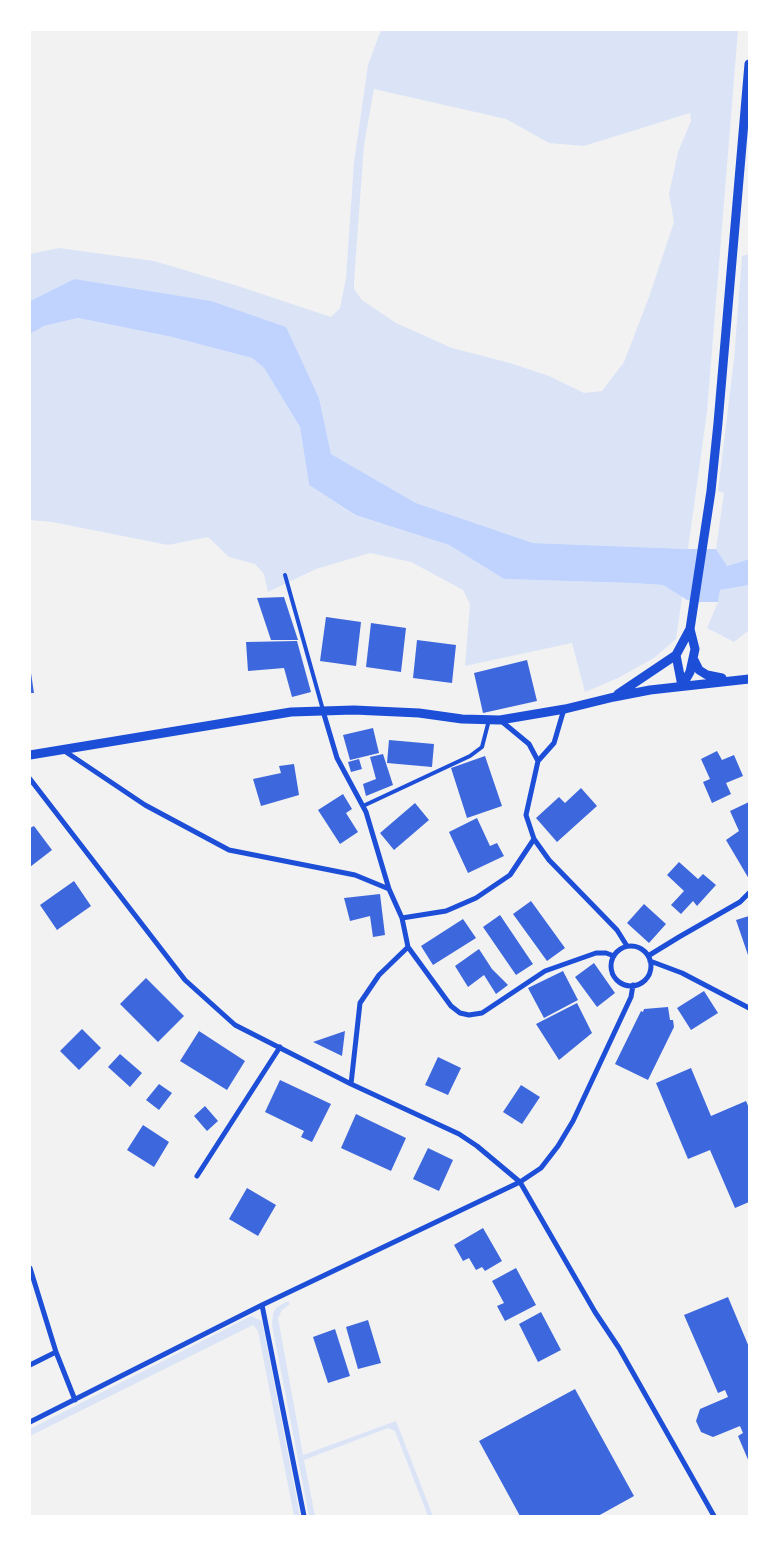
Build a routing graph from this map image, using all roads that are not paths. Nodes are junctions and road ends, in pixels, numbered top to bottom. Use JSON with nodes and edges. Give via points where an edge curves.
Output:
{"nodes":[{"id":1,"x":749,"y":64,"type":"edge"},
{"id":2,"x":285,"y":575,"type":"dead end"},
{"id":3,"x":690,"y":629,"type":"junction"},
{"id":4,"x":676,"y":655,"type":"junction"},
{"id":5,"x":693,"y":658,"type":"junction"},
{"id":6,"x":749,"y":678,"type":"edge"},
{"id":7,"x":729,"y":680,"type":"junction"},
{"id":8,"x":682,"y":686,"type":"junction"},
{"id":9,"x":614,"y":697,"type":"junction"},
{"id":10,"x":564,"y":709,"type":"junction"},
{"id":11,"x":323,"y":710,"type":"junction"},
{"id":12,"x":489,"y":720,"type":"junction"},
{"id":13,"x":500,"y":720,"type":"junction"},
{"id":14,"x":62,"y":750,"type":"junction"},
{"id":15,"x":30,"y":755,"type":"edge"},
{"id":16,"x":538,"y":762,"type":"junction"},
{"id":17,"x":30,"y":779,"type":"edge"},
{"id":18,"x":363,"y":806,"type":"junction"},
{"id":19,"x":534,"y":839,"type":"junction"},
{"id":20,"x":389,"y":889,"type":"junction"},
{"id":21,"x":749,"y":893,"type":"edge"},
{"id":22,"x":402,"y":918,"type":"junction"},
{"id":23,"x":627,"y":946,"type":"junction"},
{"id":24,"x":408,"y":947,"type":"junction"},
{"id":25,"x":614,"y":956,"type":"junction"},
{"id":26,"x":649,"y":958,"type":"junction"},
{"id":27,"x":633,"y":986,"type":"junction"},
{"id":28,"x":749,"y":1008,"type":"edge"},
{"id":29,"x":280,"y":1047,"type":"junction"},
{"id":30,"x":351,"y":1084,"type":"junction"},
{"id":31,"x":197,"y":1176,"type":"dead end"},
{"id":32,"x":520,"y":1182,"type":"junction"},
{"id":33,"x":30,"y":1268,"type":"edge"},
{"id":34,"x":262,"y":1306,"type":"junction"},
{"id":35,"x":56,"y":1352,"type":"junction"},
{"id":36,"x":30,"y":1365,"type":"edge"},
{"id":37,"x":75,"y":1400,"type":"junction"},
{"id":38,"x":30,"y":1422,"type":"edge"},
{"id":39,"x":304,"y":1516,"type":"edge"},
{"id":40,"x":714,"y":1516,"type":"edge"}],
"edges":[{"from":1,"to":3,"type":"street","via":[[711,491]]},
{"from":2,"to":11,"type":"lane"},
{"from":3,"to":4,"type":"street"},
{"from":3,"to":5,"type":"street","via":[[695,649]]},
{"from":4,"to":8,"type":"street"},
{"from":4,"to":9,"type":"street"},
{"from":5,"to":7,"type":"street","via":[[699,670],[707,675]]},
{"from":5,"to":8,"type":"street"},
{"from":6,"to":7,"type":"street"},
{"from":7,"to":8,"type":"street"},
{"from":8,"to":9,"type":"street"},
{"from":9,"to":10,"type":"street"},
{"from":10,"to":13,"type":"street"},
{"from":10,"to":16,"type":"street","via":[[554,743]]},
{"from":11,"to":12,"type":"street","via":[[419,713]]},
{"from":11,"to":14,"type":"street","via":[[248,718]]},
{"from":11,"to":18,"type":"street","via":[[337,758]]},
{"from":12,"to":13,"type":"street"},
{"from":12,"to":18,"type":"lane","via":[[482,747],[470,756]]},
{"from":13,"to":16,"type":"street","via":[[529,744]]},
{"from":14,"to":15,"type":"street"},
{"from":14,"to":20,"type":"street","via":[[145,805],[229,850],[356,875]]},
{"from":16,"to":19,"type":"street","via":[[526,815]]},
{"from":17,"to":29,"type":"street","via":[[186,980],[235,1025]]},
{"from":18,"to":20,"type":"street"},
{"from":19,"to":22,"type":"street","via":[[510,875],[476,898],[446,911]]},
{"from":19,"to":23,"type":"street","via":[[549,860],[617,930]]},
{"from":20,"to":22,"type":"street"},
{"from":21,"to":26,"type":"street","via":[[740,902]]},
{"from":22,"to":24,"type":"street"},
{"from":23,"to":25,"type":"street"},
{"from":23,"to":26,"type":"street","via":[[640,948]]},
{"from":24,"to":25,"type":"street","via":[[451,1006],[469,1015],[482,1013],[545,972],[596,953]]},
{"from":24,"to":30,"type":"street","via":[[379,975],[360,1003]]},
{"from":25,"to":27,"type":"street","via":[[613,975],[622,984]]},
{"from":26,"to":27,"type":"street","via":[[651,968],[646,979]]},
{"from":26,"to":28,"type":"street"},
{"from":27,"to":32,"type":"street","via":[[631,997],[573,1121],[540,1168]]},
{"from":29,"to":30,"type":"street"},
{"from":29,"to":31,"type":"street"},
{"from":30,"to":32,"type":"street","via":[[459,1134]]},
{"from":32,"to":34,"type":"street"},
{"from":32,"to":40,"type":"street"},
{"from":33,"to":35,"type":"street"},
{"from":34,"to":37,"type":"street"},
{"from":34,"to":39,"type":"street"},
{"from":35,"to":36,"type":"street"},
{"from":35,"to":37,"type":"street"},
{"from":37,"to":38,"type":"street"}]}
